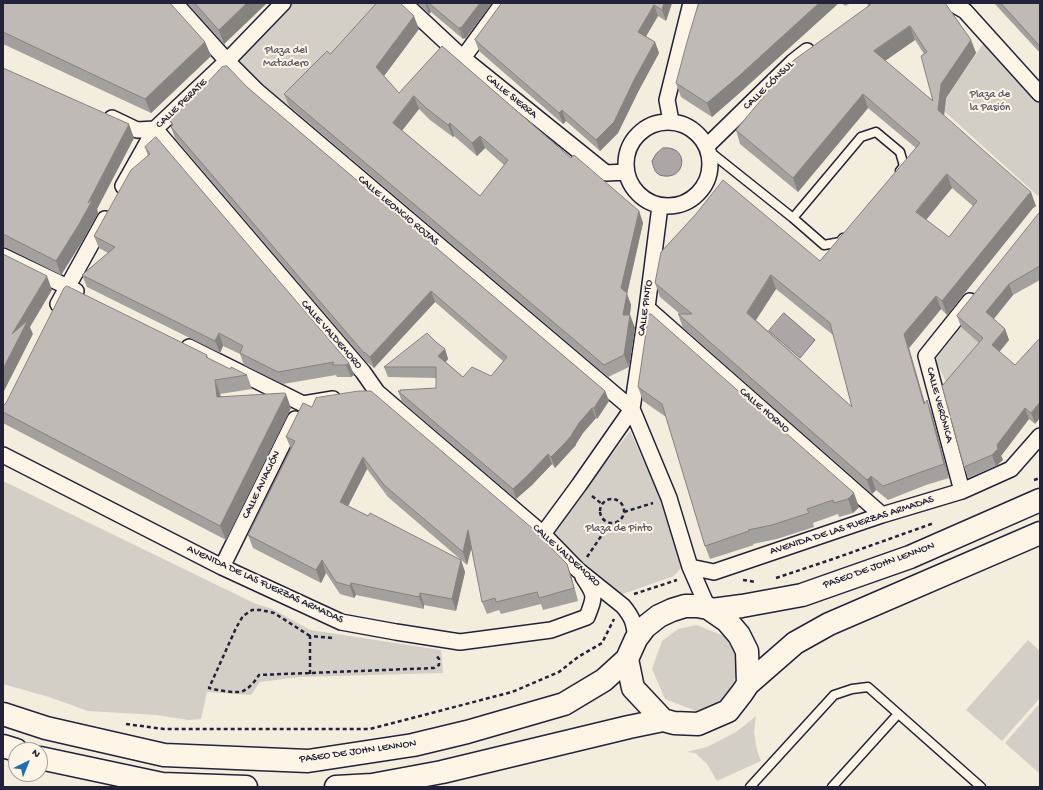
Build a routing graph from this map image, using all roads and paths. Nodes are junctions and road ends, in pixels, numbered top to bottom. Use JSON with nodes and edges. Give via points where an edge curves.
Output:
{"nodes":[{"id":1,"x":175,"y":3,"type":"edge"},
{"id":2,"x":283,"y":3,"type":"edge"},
{"id":3,"x":404,"y":3,"type":"edge"},
{"id":4,"x":503,"y":3,"type":"edge"},
{"id":5,"x":691,"y":3,"type":"edge"},
{"id":6,"x":951,"y":3,"type":"edge"},
{"id":7,"x":968,"y":7,"type":"edge"},
{"id":8,"x":818,"y":44,"type":"edge"},
{"id":9,"x":463,"y":58,"type":"junction"},
{"id":10,"x":227,"y":61,"type":"junction"},
{"id":11,"x":1040,"y":94,"type":"edge"},
{"id":12,"x":102,"y":114,"type":"edge"},
{"id":13,"x":672,"y":122,"type":"junction"},
{"id":14,"x":155,"y":129,"type":"junction"},
{"id":15,"x":708,"y":148,"type":"junction"},
{"id":16,"x":626,"y":172,"type":"junction"},
{"id":17,"x":894,"y":177,"type":"edge"},
{"id":18,"x":660,"y":206,"type":"junction"},
{"id":19,"x":793,"y":218,"type":"junction"},
{"id":20,"x":850,"y":230,"type":"edge"},
{"id":21,"x":3,"y":256,"type":"edge"},
{"id":22,"x":67,"y":287,"type":"junction"},
{"id":23,"x":980,"y":288,"type":"edge"},
{"id":24,"x":88,"y":298,"type":"edge"},
{"id":25,"x":647,"y":308,"type":"junction"},
{"id":26,"x":53,"y":315,"type":"edge"},
{"id":27,"x":174,"y":340,"type":"edge"},
{"id":28,"x":362,"y":394,"type":"junction"},
{"id":29,"x":303,"y":404,"type":"junction"},
{"id":30,"x":632,"y":409,"type":"junction"},
{"id":31,"x":1040,"y":436,"type":"edge"},
{"id":32,"x":3,"y":455,"type":"edge"},
{"id":33,"x":1040,"y":478,"type":"edge"},
{"id":34,"x":1036,"y":490,"type":"edge"},
{"id":35,"x":962,"y":491,"type":"junction"},
{"id":36,"x":669,"y":498,"type":"junction"},
{"id":37,"x":624,"y":512,"type":"junction"},
{"id":38,"x":882,"y":515,"type":"junction"},
{"id":39,"x":610,"y":523,"type":"junction"},
{"id":40,"x":935,"y":523,"type":"dead end"},
{"id":41,"x":1040,"y":533,"type":"edge"},
{"id":42,"x":543,"y":534,"type":"junction"},
{"id":43,"x":222,"y":567,"type":"junction"},
{"id":44,"x":690,"y":567,"type":"junction"},
{"id":45,"x":578,"y":570,"type":"junction"},
{"id":46,"x":679,"y":579,"type":"dead end"},
{"id":47,"x":773,"y":579,"type":"dead end"},
{"id":48,"x":753,"y":582,"type":"dead end"},
{"id":49,"x":760,"y":583,"type":"dead end"},
{"id":50,"x":634,"y":594,"type":"dead end"},
{"id":51,"x":710,"y":609,"type":"junction"},
{"id":52,"x":616,"y":614,"type":"dead end"},
{"id":53,"x":310,"y":636,"type":"junction"},
{"id":54,"x":339,"y":638,"type":"dead end"},
{"id":55,"x":636,"y":639,"type":"junction"},
{"id":56,"x":435,"y":654,"type":"dead end"},
{"id":57,"x":627,"y":659,"type":"junction"},
{"id":58,"x":310,"y":674,"type":"junction"},
{"id":59,"x":748,"y":684,"type":"junction"},
{"id":60,"x":3,"y":714,"type":"edge"},
{"id":61,"x":898,"y":714,"type":"junction"},
{"id":62,"x":664,"y":720,"type":"junction"},
{"id":63,"x":120,"y":723,"type":"dead end"},
{"id":64,"x":48,"y":760,"type":"edge"},
{"id":65,"x":246,"y":787,"type":"edge"},
{"id":66,"x":336,"y":787,"type":"edge"},
{"id":67,"x":750,"y":787,"type":"edge"},
{"id":68,"x":832,"y":787,"type":"edge"},
{"id":69,"x":981,"y":787,"type":"edge"}],
"edges":[{"from":1,"to":10,"type":"street","name":"CALLE LEONCIO ROJAS"},
{"from":2,"to":10,"type":"street","name":"CALLE PERATE"},
{"from":3,"to":9,"type":"street","name":"CALLE SIERRA"},
{"from":4,"to":9,"type":"street"},
{"from":5,"to":13,"type":"street","via":[[667,100]]},
{"from":6,"to":7,"type":"street"},
{"from":7,"to":11,"type":"street"},
{"from":8,"to":15,"type":"street","name":"CALLE CÓNSUL","via":[[793,62]]},
{"from":9,"to":16,"type":"street","name":"CALLE SIERRA","via":[[606,174]]},
{"from":10,"to":14,"type":"street","name":"CALLE PERATE"},
{"from":10,"to":30,"type":"street","name":"CALLE LEONCIO ROJAS","via":[[263,96]]},
{"from":12,"to":14,"type":"street","via":[[137,130]]},
{"from":13,"to":15,"type":"street","via":[[692,129]]},
{"from":13,"to":16,"type":"street","via":[[658,122],[646,127],[636,136],[629,147]]},
{"from":14,"to":22,"type":"street","name":"CALLE PERATE"},
{"from":14,"to":28,"type":"street","name":"CALLE VALDEMORO","via":[[363,372]]},
{"from":15,"to":18,"type":"street","via":[[710,176],[704,188],[685,204]]},
{"from":15,"to":19,"type":"lane"},
{"from":16,"to":18,"type":"street","via":[[631,185],[639,195],[648,202]]},
{"from":17,"to":19,"type":"lane","via":[[904,166],[900,152],[876,132],[861,137]]},
{"from":18,"to":25,"type":"street","name":"CALLE PINTO"},
{"from":19,"to":20,"type":"lane","via":[[824,245],[840,242]]},
{"from":21,"to":22,"type":"street"},
{"from":22,"to":24,"type":"street"},
{"from":22,"to":26,"type":"street","name":"CALLE PERATE"},
{"from":23,"to":35,"type":"street","name":"CALLE VERÓNICA","via":[[926,356]]},
{"from":25,"to":30,"type":"street","name":"CALLE PINTO"},
{"from":25,"to":38,"type":"street","name":"CALLE HORNO"},
{"from":27,"to":29,"type":"street"},
{"from":28,"to":29,"type":"street"},
{"from":28,"to":42,"type":"street","name":"CALLE VALDEMORO"},
{"from":29,"to":43,"type":"street","name":"CALLE AVIACIÓN"},
{"from":30,"to":36,"type":"street"},
{"from":30,"to":42,"type":"street"},
{"from":31,"to":35,"type":"street","name":"AVENIDA DE LAS FUERZAS ARMADAS","via":[[1011,469]]},
{"from":32,"to":43,"type":"street","name":"AVENIDA DE LAS FUERZAS ARMADAS"},
{"from":33,"to":34,"type":"path"},
{"from":34,"to":51,"type":"highway","name":"PASEO DE JOHN LENNON","via":[[910,557],[802,595]]},
{"from":35,"to":38,"type":"street","name":"AVENIDA DE LAS FUERZAS ARMADAS"},
{"from":36,"to":37,"type":"path"},
{"from":36,"to":44,"type":"street"},
{"from":37,"to":39,"type":"path","via":[[618,522]]},
{"from":37,"to":39,"type":"path","via":[[619,501],[612,499],[605,502],[600,508],[601,516]]},
{"from":38,"to":44,"type":"street","name":"AVENIDA DE LAS FUERZAS ARMADAS","via":[[714,572]]},
{"from":39,"to":45,"type":"path"},
{"from":40,"to":47,"type":"path"},
{"from":41,"to":59,"type":"highway","via":[[829,624],[795,643]]},
{"from":42,"to":45,"type":"street","name":"CALLE VALDEMORO"},
{"from":43,"to":45,"type":"street","name":"AVENIDA DE LAS FUERZAS ARMADAS","via":[[341,622],[460,642],[551,630],[587,617],[594,600],[592,590]]},
{"from":44,"to":51,"type":"street"},
{"from":45,"to":55,"type":"street","name":"CALLE VALDEMORO","via":[[623,606],[634,624]]},
{"from":46,"to":50,"type":"path"},
{"from":48,"to":49,"type":"path"},
{"from":51,"to":55,"type":"highway","via":[[685,606],[672,610],[645,627]]},
{"from":51,"to":59,"type":"highway","via":[[727,621],[739,635],[747,651]]},
{"from":52,"to":63,"type":"path","via":[[602,643],[559,672],[512,692],[370,729],[164,729]]},
{"from":53,"to":54,"type":"path"},
{"from":53,"to":58,"type":"path"},
{"from":53,"to":58,"type":"path","via":[[274,613],[252,610],[243,616],[236,628],[208,688],[229,692],[243,691],[259,675]]},
{"from":55,"to":57,"type":"highway"},
{"from":56,"to":58,"type":"path","via":[[439,659],[439,665],[434,668]]},
{"from":57,"to":60,"type":"highway","name":"PASEO DE JOHN LENNON","via":[[604,680],[564,704],[414,745],[308,761],[164,755],[46,728]]},
{"from":57,"to":62,"type":"highway","via":[[633,688]]},
{"from":59,"to":62,"type":"highway","via":[[728,711],[698,724]]},
{"from":61,"to":67,"type":"lane","via":[[868,687],[834,695]]},
{"from":61,"to":68,"type":"lane"},
{"from":61,"to":69,"type":"lane"},
{"from":62,"to":66,"type":"highway","via":[[442,772],[372,785]]},
{"from":64,"to":65,"type":"highway","via":[[162,784]]}]}
